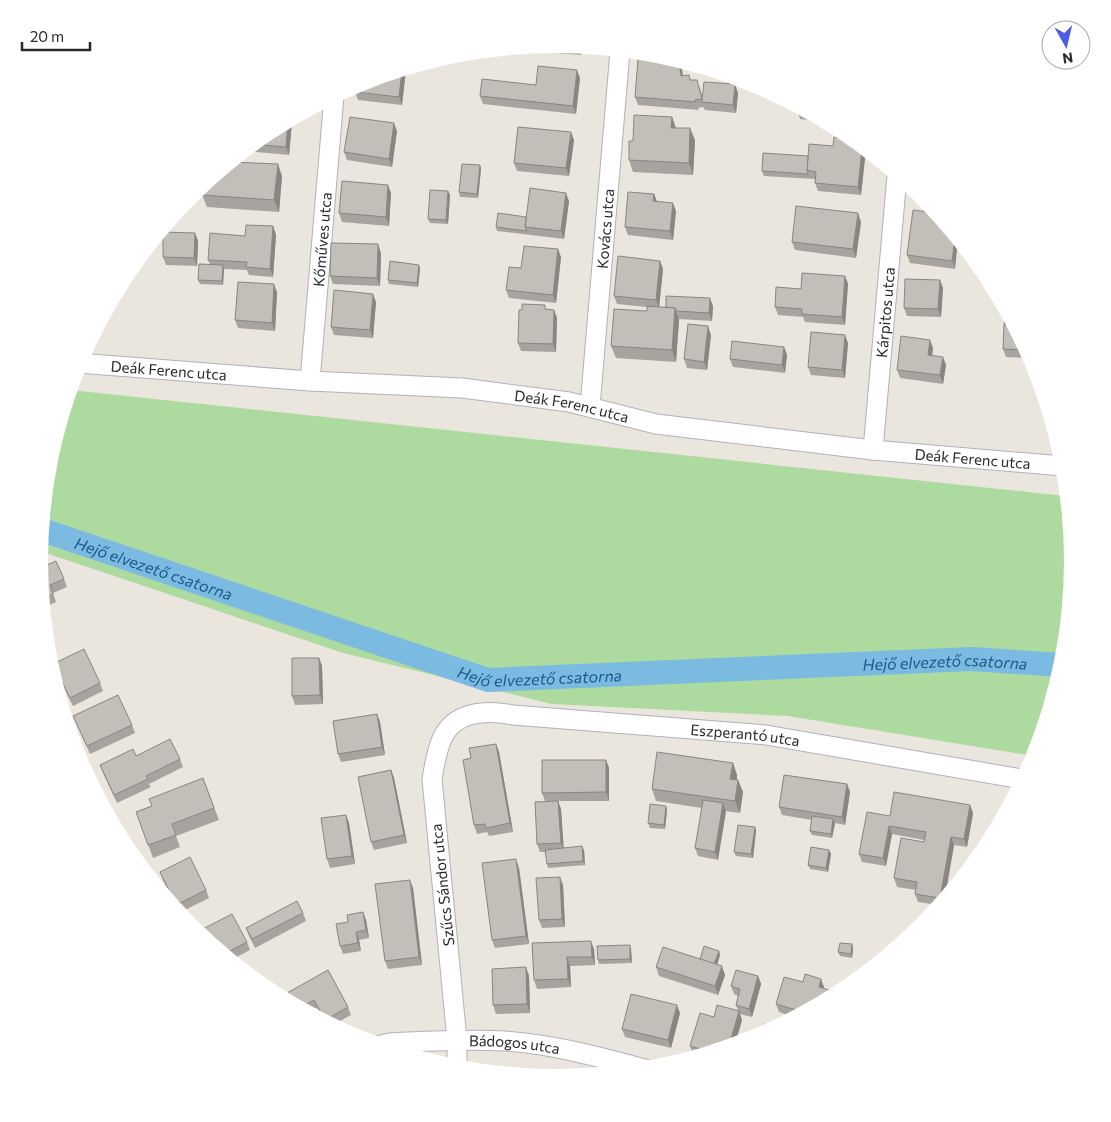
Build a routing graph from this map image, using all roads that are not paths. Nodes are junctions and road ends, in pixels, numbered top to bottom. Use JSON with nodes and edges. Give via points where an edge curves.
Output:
{"nodes":[{"id":1,"x":620,"y":57,"type":"edge"},
{"id":2,"x":333,"y":104,"type":"edge"},
{"id":3,"x":895,"y":184,"type":"edge"},
{"id":4,"x":87,"y":364,"type":"edge"},
{"id":5,"x":310,"y":381,"type":"junction"},
{"id":6,"x":590,"y":407,"type":"junction"},
{"id":7,"x":873,"y":450,"type":"junction"},
{"id":8,"x":1054,"y":465,"type":"edge"},
{"id":9,"x":467,"y":715,"type":"joint"},
{"id":10,"x":1015,"y":778,"type":"edge"},
{"id":11,"x":457,"y":1040,"type":"junction"},
{"id":12,"x":395,"y":1043,"type":"edge"},
{"id":13,"x":457,"y":1059,"type":"edge"},
{"id":14,"x":627,"y":1064,"type":"edge"}],
"edges":[{"from":1,"to":6,"type":"street","name":"Kovács utca"},
{"from":2,"to":5,"type":"street","name":"Kőműves utca"},
{"from":3,"to":7,"type":"street","name":"Kárpitos utca"},
{"from":4,"to":5,"type":"street","name":"Deák Ferenc utca"},
{"from":5,"to":6,"type":"street","name":"Deák Ferenc utca","via":[[462,388]]},
{"from":6,"to":7,"type":"street","name":"Deák Ferenc utca","via":[[656,424]]},
{"from":7,"to":8,"type":"street","name":"Deák Ferenc utca"},
{"from":9,"to":10,"type":"street","name":"Eszperantó utca","via":[[495,711],[766,735]]},
{"from":9,"to":11,"type":"street","name":"Szűcs Sándor utca","via":[[450,725],[440,743],[432,779]]},
{"from":11,"to":12,"type":"street","name":"Bádogos utca"},
{"from":11,"to":13,"type":"street","name":"Szűcs Sándor utca"},
{"from":11,"to":14,"type":"street","name":"Bádogos utca","via":[[505,1041],[577,1051]]}]}
